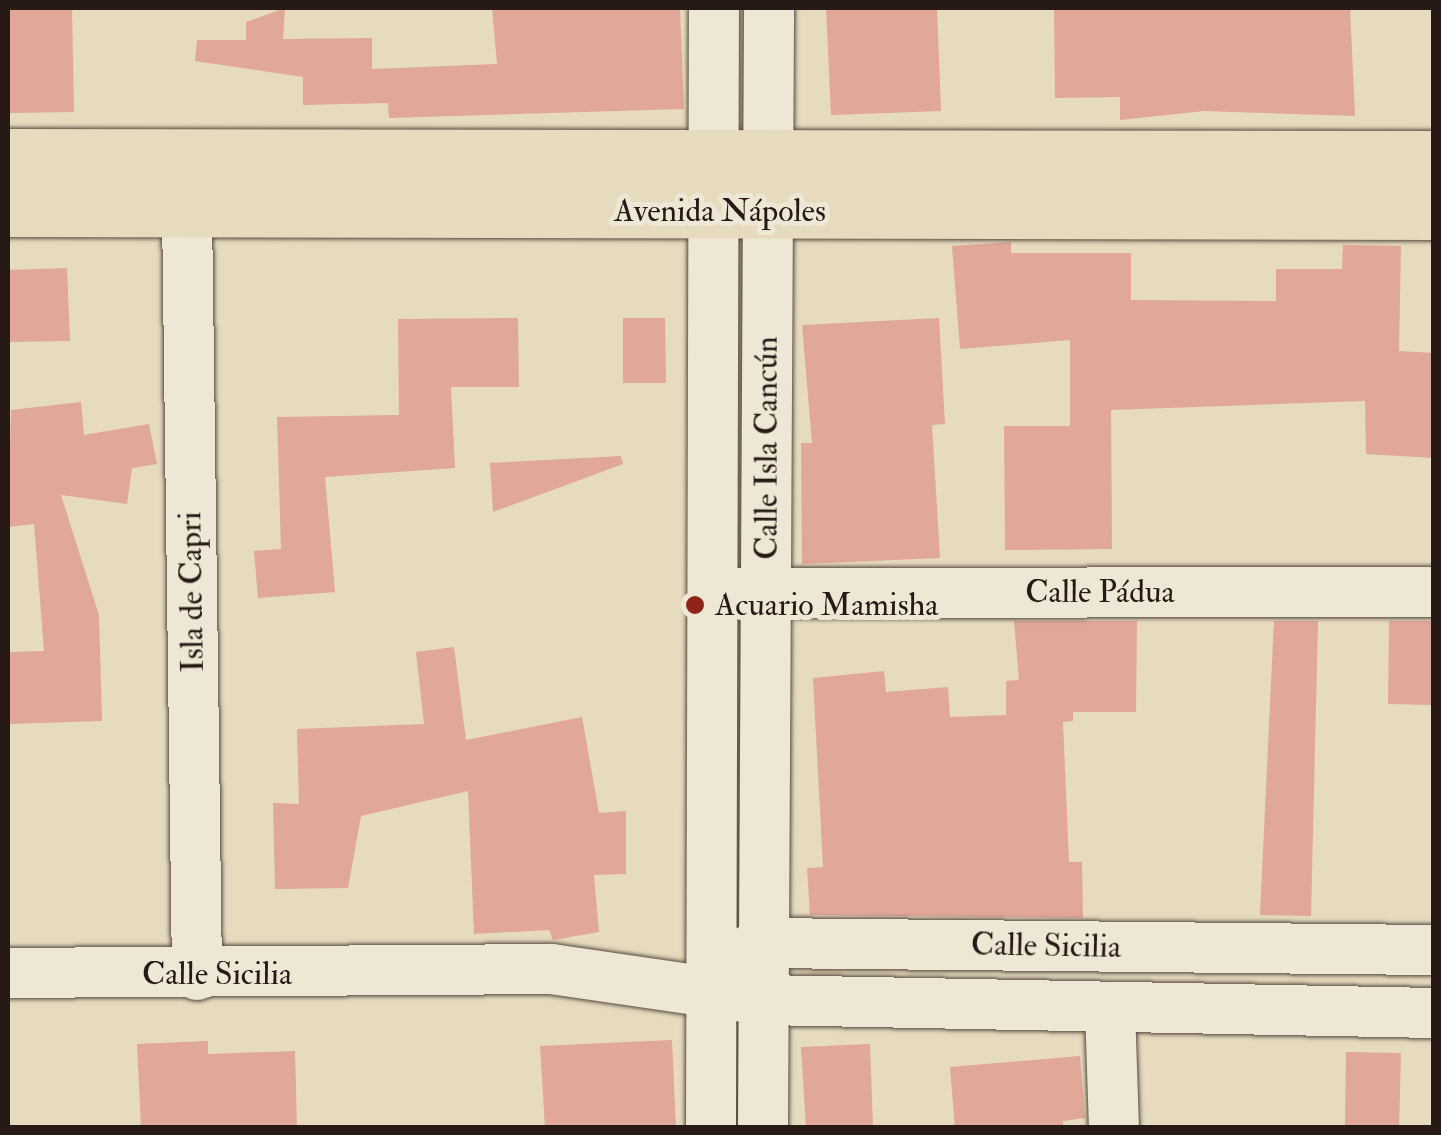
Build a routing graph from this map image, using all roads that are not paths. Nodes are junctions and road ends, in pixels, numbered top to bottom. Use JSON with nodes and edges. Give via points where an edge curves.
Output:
{"nodes":[{"id":1,"x":714,"y":8,"type":"edge"},
{"id":2,"x":769,"y":8,"type":"edge"},
{"id":3,"x":8,"y":156,"type":"edge"},
{"id":4,"x":714,"y":157,"type":"junction"},
{"id":5,"x":769,"y":157,"type":"junction"},
{"id":6,"x":1434,"y":158,"type":"edge"},
{"id":7,"x":8,"y":209,"type":"edge"},
{"id":8,"x":187,"y":210,"type":"junction"},
{"id":9,"x":713,"y":211,"type":"junction"},
{"id":10,"x":768,"y":211,"type":"junction"},
{"id":11,"x":1434,"y":212,"type":"edge"},
{"id":12,"x":766,"y":591,"type":"junction"},
{"id":13,"x":1434,"y":592,"type":"edge"},
{"id":14,"x":713,"y":594,"type":"junction"},
{"id":15,"x":764,"y":943,"type":"junction"},
{"id":16,"x":1434,"y":950,"type":"edge"},
{"id":17,"x":8,"y":973,"type":"edge"},
{"id":18,"x":197,"y":975,"type":"junction"},
{"id":19,"x":696,"y":981,"type":"junction"},
{"id":20,"x":764,"y":1000,"type":"junction"},
{"id":21,"x":1110,"y":1008,"type":"junction"},
{"id":22,"x":1434,"y":1012,"type":"edge"},
{"id":23,"x":711,"y":1128,"type":"edge"},
{"id":24,"x":763,"y":1128,"type":"edge"},
{"id":25,"x":1114,"y":1128,"type":"edge"}],
"edges":[{"from":1,"to":4,"type":"street","name":"Calle Isla Cancún"},
{"from":2,"to":5,"type":"street","name":"Calle Isla Cancún"},
{"from":3,"to":4,"type":"main road","name":"Avenida Nápoles"},
{"from":4,"to":5,"type":"main road","name":"Avenida Nápoles"},
{"from":4,"to":9,"type":"street","name":"Calle Isla Cancún"},
{"from":5,"to":6,"type":"main road","name":"Avenida Nápoles"},
{"from":5,"to":10,"type":"street","name":"Calle Isla Cancún"},
{"from":7,"to":8,"type":"main road","name":"Avenida Nápoles"},
{"from":8,"to":9,"type":"main road","name":"Avenida Nápoles"},
{"from":8,"to":18,"type":"street","name":"Isla de Capri"},
{"from":9,"to":10,"type":"main road","name":"Avenida Nápoles"},
{"from":9,"to":14,"type":"street","name":"Calle Isla Cancún"},
{"from":10,"to":11,"type":"main road","name":"Avenida Nápoles"},
{"from":10,"to":12,"type":"street","name":"Calle Isla Cancún"},
{"from":12,"to":13,"type":"street","name":"Calle Pádua"},
{"from":12,"to":14,"type":"street","name":"Calle Pádua"},
{"from":12,"to":15,"type":"street","name":"Calle Isla Cancún"},
{"from":14,"to":19,"type":"street","name":"Calle Isla Cancún"},
{"from":15,"to":16,"type":"street","name":"Calle Sicilia"},
{"from":15,"to":19,"type":"street","name":"Calle Sicilia"},
{"from":15,"to":20,"type":"street","name":"Calle Isla Cancún"},
{"from":17,"to":18,"type":"street","name":"Calle Sicilia"},
{"from":18,"to":19,"type":"street","name":"Calle Sicilia","via":[[552,969]]},
{"from":19,"to":20,"type":"street","name":"Calle Sicilia"},
{"from":19,"to":23,"type":"street","name":"Calle Isla Cancún"},
{"from":20,"to":21,"type":"street","name":"Calle Sicilia"},
{"from":20,"to":24,"type":"street","name":"Calle Isla Cancún"},
{"from":21,"to":22,"type":"street","name":"Calle Sicilia"},
{"from":21,"to":25,"type":"street"}]}
